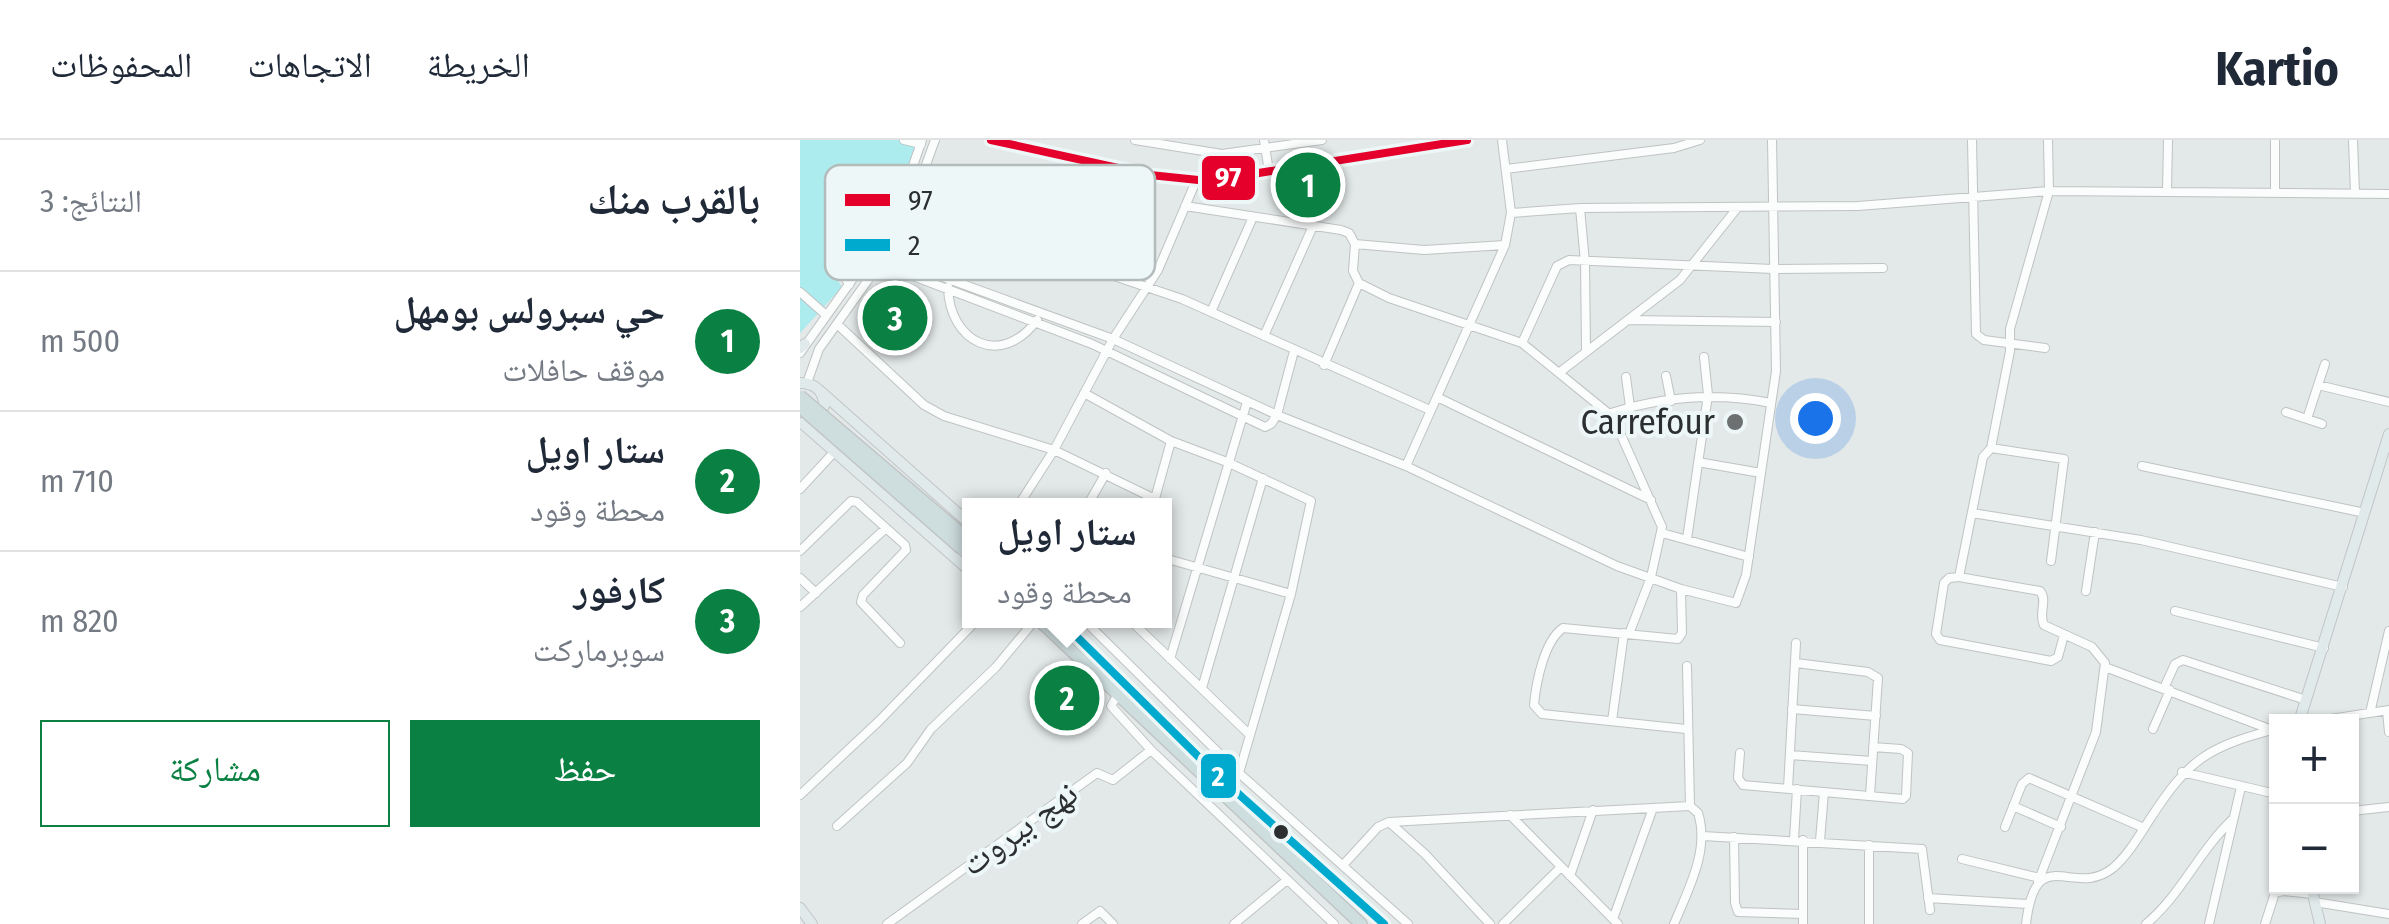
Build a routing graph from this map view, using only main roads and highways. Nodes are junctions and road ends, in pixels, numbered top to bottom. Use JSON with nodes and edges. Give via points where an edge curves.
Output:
{"nodes":[{"id":1,"x":990,"y":140,"type":"edge"},
{"id":2,"x":1467,"y":140,"type":"edge"},
{"id":3,"x":1104,"y":165,"type":"edge"},
{"id":4,"x":1155,"y":176,"type":"edge"},
{"id":5,"x":802,"y":382,"type":"edge"},
{"id":6,"x":819,"y":390,"type":"junction"},
{"id":7,"x":800,"y":396,"type":"edge"},
{"id":8,"x":800,"y":407,"type":"edge"},
{"id":9,"x":801,"y":422,"type":"edge"},
{"id":10,"x":2389,"y":434,"type":"edge"},
{"id":11,"x":962,"y":517,"type":"edge"},
{"id":12,"x":962,"y":542,"type":"edge"},
{"id":13,"x":962,"y":542,"type":"edge"},
{"id":14,"x":962,"y":564,"type":"edge"},
{"id":15,"x":1046,"y":628,"type":"edge"},
{"id":16,"x":1068,"y":628,"type":"edge"},
{"id":17,"x":2302,"y":714,"type":"edge"},
{"id":18,"x":2313,"y":894,"type":"edge"},
{"id":19,"x":800,"y":908,"type":"edge"},
{"id":20,"x":812,"y":924,"type":"edge"},
{"id":21,"x":1361,"y":924,"type":"edge"},
{"id":22,"x":1384,"y":924,"type":"edge"},
{"id":23,"x":2320,"y":924,"type":"edge"}],
"edges":[{"from":1,"to":3,"type":"main road"},
{"from":2,"to":4,"type":"main road","via":[[1221,180]]},
{"from":5,"to":6,"type":"main road"},
{"from":6,"to":9,"type":"main road","via":[[822,412]]},
{"from":6,"to":11,"type":"main road"},
{"from":7,"to":12,"type":"highway","bridge":true},
{"from":8,"to":13,"type":"highway","bridge":true},
{"from":9,"to":14,"type":"main road"},
{"from":10,"to":17,"type":"main road"},
{"from":15,"to":21,"type":"highway"},
{"from":16,"to":22,"type":"highway","via":[[1214,772]]},
{"from":18,"to":23,"type":"main road"},
{"from":19,"to":20,"type":"main road"}]}
